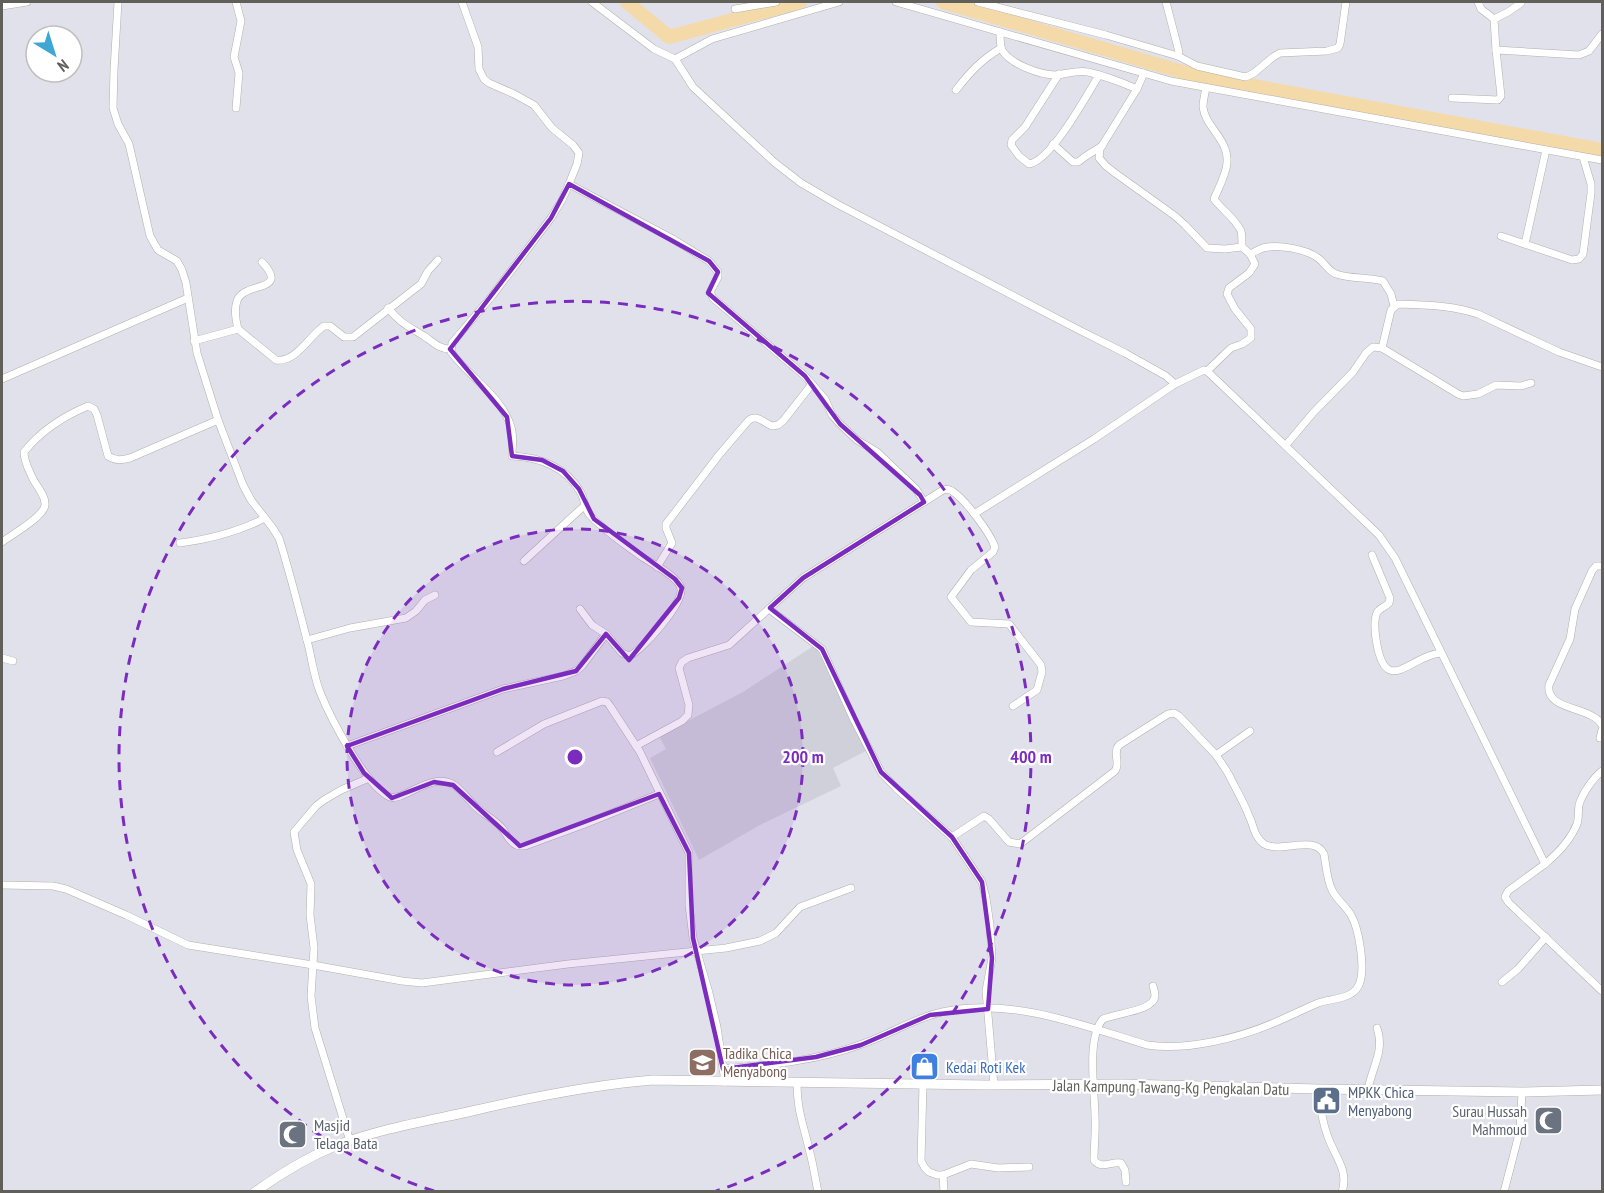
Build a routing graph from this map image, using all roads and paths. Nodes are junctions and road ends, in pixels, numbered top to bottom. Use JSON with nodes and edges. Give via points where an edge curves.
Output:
{"nodes":[{"id":1,"x":27,"y":2,"type":"edge"},
{"id":2,"x":118,"y":2,"type":"edge"},
{"id":3,"x":236,"y":2,"type":"edge"},
{"id":4,"x":462,"y":2,"type":"edge"},
{"id":5,"x":592,"y":2,"type":"edge"},
{"id":6,"x":776,"y":2,"type":"edge"},
{"id":7,"x":839,"y":2,"type":"edge"},
{"id":8,"x":896,"y":2,"type":"edge"},
{"id":9,"x":978,"y":2,"type":"edge"},
{"id":10,"x":1166,"y":2,"type":"edge"},
{"id":11,"x":1346,"y":2,"type":"edge"},
{"id":12,"x":1478,"y":2,"type":"edge"},
{"id":13,"x":1521,"y":3,"type":"edge"},
{"id":14,"x":2,"y":6,"type":"edge"},
{"id":15,"x":735,"y":9,"type":"dead end"},
{"id":16,"x":1494,"y":19,"type":"junction"},
{"id":17,"x":1000,"y":32,"type":"junction"},
{"id":18,"x":1602,"y":34,"type":"edge"},
{"id":19,"x":1001,"y":48,"type":"junction"},
{"id":20,"x":1496,"y":50,"type":"junction"},
{"id":21,"x":1178,"y":56,"type":"junction"},
{"id":22,"x":675,"y":60,"type":"junction"},
{"id":23,"x":1144,"y":73,"type":"junction"},
{"id":24,"x":1059,"y":74,"type":"junction"},
{"id":25,"x":1099,"y":75,"type":"junction"},
{"id":26,"x":1206,"y":88,"type":"junction"},
{"id":27,"x":1137,"y":89,"type":"junction"},
{"id":28,"x":956,"y":90,"type":"dead end"},
{"id":29,"x":1452,"y":98,"type":"dead end"},
{"id":30,"x":236,"y":108,"type":"dead end"},
{"id":31,"x":1053,"y":144,"type":"junction"},
{"id":32,"x":1102,"y":146,"type":"junction"},
{"id":33,"x":1546,"y":150,"type":"junction"},
{"id":34,"x":1583,"y":157,"type":"junction"},
{"id":35,"x":1602,"y":160,"type":"edge"},
{"id":36,"x":569,"y":184,"type":"junction"},
{"id":37,"x":1501,"y":236,"type":"dead end"},
{"id":38,"x":1525,"y":244,"type":"junction"},
{"id":39,"x":1242,"y":247,"type":"junction"},
{"id":40,"x":1251,"y":254,"type":"junction"},
{"id":41,"x":438,"y":260,"type":"dead end"},
{"id":42,"x":262,"y":262,"type":"dead end"},
{"id":43,"x":188,"y":298,"type":"junction"},
{"id":44,"x":1394,"y":306,"type":"junction"},
{"id":45,"x":388,"y":308,"type":"junction"},
{"id":46,"x":238,"y":329,"type":"junction"},
{"id":47,"x":194,"y":341,"type":"junction"},
{"id":48,"x":1382,"y":348,"type":"junction"},
{"id":49,"x":450,"y":349,"type":"junction"},
{"id":50,"x":1602,"y":367,"type":"edge"},
{"id":51,"x":1207,"y":370,"type":"junction"},
{"id":52,"x":2,"y":379,"type":"edge"},
{"id":53,"x":1531,"y":383,"type":"dead end"},
{"id":54,"x":812,"y":384,"type":"junction"},
{"id":55,"x":1175,"y":384,"type":"junction"},
{"id":56,"x":218,"y":420,"type":"junction"},
{"id":57,"x":1286,"y":445,"type":"junction"},
{"id":58,"x":924,"y":502,"type":"junction"},
{"id":59,"x":584,"y":506,"type":"junction"},
{"id":60,"x":974,"y":514,"type":"junction"},
{"id":61,"x":265,"y":518,"type":"junction"},
{"id":62,"x":2,"y":542,"type":"edge"},
{"id":63,"x":180,"y":543,"type":"dead end"},
{"id":64,"x":1372,"y":555,"type":"dead end"},
{"id":65,"x":524,"y":561,"type":"dead end"},
{"id":66,"x":1602,"y":566,"type":"edge"},
{"id":67,"x":657,"y":567,"type":"junction"},
{"id":68,"x":435,"y":595,"type":"dead end"},
{"id":69,"x":580,"y":609,"type":"dead end"},
{"id":70,"x":769,"y":609,"type":"junction"},
{"id":71,"x":606,"y":634,"type":"junction"},
{"id":72,"x":307,"y":640,"type":"junction"},
{"id":73,"x":1441,"y":653,"type":"junction"},
{"id":74,"x":2,"y":658,"type":"edge"},
{"id":75,"x":13,"y":661,"type":"dead end"},
{"id":76,"x":1013,"y":706,"type":"dead end"},
{"id":77,"x":1602,"y":725,"type":"edge"},
{"id":78,"x":1250,"y":731,"type":"dead end"},
{"id":79,"x":347,"y":746,"type":"junction"},
{"id":80,"x":636,"y":746,"type":"junction"},
{"id":81,"x":497,"y":752,"type":"dead end"},
{"id":82,"x":1216,"y":755,"type":"junction"},
{"id":83,"x":1602,"y":771,"type":"edge"},
{"id":84,"x":369,"y":778,"type":"junction"},
{"id":85,"x":659,"y":794,"type":"junction"},
{"id":86,"x":952,"y":837,"type":"junction"},
{"id":87,"x":1545,"y":864,"type":"junction"},
{"id":88,"x":2,"y":885,"type":"edge"},
{"id":89,"x":851,"y":888,"type":"dead end"},
{"id":90,"x":1546,"y":937,"type":"junction"},
{"id":91,"x":696,"y":951,"type":"junction"},
{"id":92,"x":313,"y":965,"type":"junction"},
{"id":93,"x":1502,"y":982,"type":"dead end"},
{"id":94,"x":1153,"y":986,"type":"dead end"},
{"id":95,"x":1602,"y":991,"type":"edge"},
{"id":96,"x":988,"y":1009,"type":"junction"},
{"id":97,"x":1377,"y":1028,"type":"dead end"},
{"id":98,"x":1097,"y":1030,"type":"junction"},
{"id":99,"x":723,"y":1069,"type":"junction"},
{"id":100,"x":725,"y":1082,"type":"junction"},
{"id":101,"x":797,"y":1083,"type":"junction"},
{"id":102,"x":923,"y":1084,"type":"junction"},
{"id":103,"x":1094,"y":1084,"type":"junction"},
{"id":104,"x":994,"y":1085,"type":"junction"},
{"id":105,"x":1319,"y":1089,"type":"junction"},
{"id":106,"x":1368,"y":1090,"type":"junction"},
{"id":107,"x":1602,"y":1090,"type":"edge"},
{"id":108,"x":1522,"y":1092,"type":"junction"},
{"id":109,"x":350,"y":1141,"type":"junction"},
{"id":110,"x":1029,"y":1167,"type":"dead end"},
{"id":111,"x":943,"y":1175,"type":"junction"},
{"id":112,"x":1126,"y":1182,"type":"dead end"},
{"id":113,"x":255,"y":1191,"type":"edge"},
{"id":114,"x":818,"y":1191,"type":"edge"},
{"id":115,"x":944,"y":1191,"type":"edge"},
{"id":116,"x":1342,"y":1191,"type":"edge"},
{"id":117,"x":1504,"y":1191,"type":"edge"}],
"edges":[{"from":1,"to":14,"type":"street"},
{"from":2,"to":43,"type":"street","via":[[113,108],[129,144],[150,236],[158,250],[177,261]]},
{"from":3,"to":30,"type":"street","via":[[241,21],[234,57],[239,74]]},
{"from":4,"to":36,"type":"street","via":[[478,47],[479,69],[484,79],[534,105],[552,128],[577,149],[579,158]]},
{"from":5,"to":22,"type":"street","via":[[654,49]]},
{"from":6,"to":15,"type":"street"},
{"from":7,"to":22,"type":"street","via":[[712,39]]},
{"from":8,"to":17,"type":"street"},
{"from":9,"to":21,"type":"street"},
{"from":10,"to":21,"type":"street"},
{"from":11,"to":21,"type":"street","via":[[1340,44],[1335,49],[1280,53],[1246,76],[1197,66]]},
{"from":12,"to":16,"type":"street"},
{"from":13,"to":16,"type":"street"},
{"from":16,"to":20,"type":"street"},
{"from":17,"to":19,"type":"street"},
{"from":17,"to":23,"type":"street"},
{"from":18,"to":20,"type":"street","via":[[1589,51],[1579,55]]},
{"from":19,"to":24,"type":"street","via":[[1011,61]]},
{"from":19,"to":28,"type":"street","via":[[970,71]]},
{"from":20,"to":29,"type":"street","via":[[1501,96],[1498,100]]},
{"from":22,"to":55,"type":"street","via":[[704,97],[801,183],[1125,353]]},
{"from":23,"to":26,"type":"street"},
{"from":23,"to":27,"type":"street"},
{"from":24,"to":25,"type":"street"},
{"from":24,"to":31,"type":"street","via":[[1011,145],[1029,164],[1036,163]]},
{"from":25,"to":27,"type":"street"},
{"from":25,"to":31,"type":"street","via":[[1073,120]]},
{"from":26,"to":33,"type":"street"},
{"from":26,"to":39,"type":"street","via":[[1203,107],[1222,139],[1227,163],[1214,199],[1241,232]]},
{"from":27,"to":32,"type":"street"},
{"from":31,"to":32,"type":"street","via":[[1073,162]]},
{"from":32,"to":39,"type":"street","via":[[1099,158],[1106,166],[1175,216],[1207,248]]},
{"from":33,"to":34,"type":"street"},
{"from":33,"to":38,"type":"street"},
{"from":34,"to":35,"type":"street"},
{"from":34,"to":38,"type":"street","via":[[1591,184],[1583,254],[1572,260]]},
{"from":36,"to":49,"type":"street","via":[[551,218]]},
{"from":36,"to":54,"type":"street","via":[[709,261],[718,272],[710,292],[713,298]]},
{"from":37,"to":38,"type":"street"},
{"from":39,"to":40,"type":"street"},
{"from":40,"to":44,"type":"street","via":[[1279,246],[1308,252],[1332,273],[1383,280]]},
{"from":40,"to":51,"type":"street","via":[[1255,264],[1250,273],[1229,288],[1227,294],[1251,329],[1251,338],[1231,348]]},
{"from":41,"to":45,"type":"street","via":[[421,284]]},
{"from":42,"to":46,"type":"street","via":[[272,278],[238,297]]},
{"from":43,"to":47,"type":"street"},
{"from":43,"to":52,"type":"street"},
{"from":44,"to":48,"type":"street"},
{"from":44,"to":50,"type":"street","via":[[1466,310]]},
{"from":45,"to":46,"type":"street","via":[[353,337],[344,337],[324,326],[294,355],[280,361]]},
{"from":45,"to":49,"type":"street","via":[[409,328],[440,348]]},
{"from":46,"to":47,"type":"street"},
{"from":47,"to":56,"type":"street"},
{"from":48,"to":53,"type":"street","via":[[1463,396],[1496,385]]},
{"from":48,"to":57,"type":"street","via":[[1369,350]]},
{"from":49,"to":59,"type":"street","via":[[507,417],[513,438],[512,456],[542,460],[563,471],[579,489]]},
{"from":51,"to":55,"type":"street"},
{"from":51,"to":57,"type":"street"},
{"from":54,"to":58,"type":"street","via":[[840,424],[877,452],[916,489]]},
{"from":54,"to":67,"type":"street","via":[[783,421],[772,426],[755,417],[741,429],[666,524],[672,543]]},
{"from":55,"to":60,"type":"street"},
{"from":56,"to":61,"type":"street","via":[[243,485]]},
{"from":56,"to":62,"type":"street","via":[[130,458],[115,460],[108,456],[94,409],[88,406],[76,411],[49,428],[24,452],[45,505],[43,512]]},
{"from":57,"to":73,"type":"street","via":[[1388,546]]},
{"from":58,"to":60,"type":"street","via":[[949,489]]},
{"from":58,"to":70,"type":"street","via":[[803,578]]},
{"from":59,"to":65,"type":"street"},
{"from":59,"to":67,"type":"street","via":[[594,519]]},
{"from":60,"to":76,"type":"street","via":[[995,547],[951,597],[970,622],[1009,624],[1038,659],[1042,672],[1037,690]]},
{"from":61,"to":63,"type":"street","via":[[206,540]]},
{"from":61,"to":72,"type":"street","via":[[279,538]]},
{"from":64,"to":73,"type":"street","via":[[1390,598],[1376,616],[1383,665],[1394,671]]},
{"from":66,"to":77,"type":"street","via":[[1592,571],[1575,609],[1570,639],[1548,691],[1557,702],[1598,718]]},
{"from":67,"to":71,"type":"street","via":[[675,579],[681,590],[663,622],[628,656]]},
{"from":68,"to":72,"type":"street","via":[[406,618]]},
{"from":69,"to":71,"type":"street"},
{"from":70,"to":80,"type":"street","via":[[729,645],[682,662],[679,668],[688,715]]},
{"from":70,"to":86,"type":"street","via":[[822,649],[881,772]]},
{"from":71,"to":79,"type":"street","via":[[576,671],[503,689]]},
{"from":72,"to":79,"type":"street","via":[[320,691]]},
{"from":73,"to":87,"type":"street"},
{"from":74,"to":75,"type":"street"},
{"from":78,"to":82,"type":"street"},
{"from":79,"to":84,"type":"street"},
{"from":80,"to":81,"type":"street","via":[[607,702],[602,701],[544,724]]},
{"from":80,"to":85,"type":"street"},
{"from":82,"to":86,"type":"street","via":[[1174,712],[1119,745],[1115,751],[1115,771],[1020,844],[1009,842],[984,816]]},
{"from":82,"to":98,"type":"street","via":[[1260,841],[1275,848],[1314,845],[1322,849],[1332,890],[1355,923],[1360,984],[1346,997],[1321,1002],[1267,1026],[1191,1046],[1147,1045]]},
{"from":83,"to":87,"type":"street","via":[[1580,802],[1574,829]]},
{"from":84,"to":85,"type":"street","via":[[392,798],[434,782],[453,785],[499,825],[513,844],[520,846]]},
{"from":84,"to":92,"type":"street","via":[[324,800],[294,832],[310,884]]},
{"from":85,"to":91,"type":"street","via":[[688,853],[689,905]]},
{"from":86,"to":96,"type":"street","via":[[982,882],[986,898],[992,958]]},
{"from":87,"to":90,"type":"street","via":[[1505,897]]},
{"from":88,"to":92,"type":"street","via":[[66,889],[188,945]]},
{"from":89,"to":91,"type":"street","via":[[801,907],[769,938]]},
{"from":90,"to":93,"type":"street"},
{"from":90,"to":95,"type":"street"},
{"from":91,"to":92,"type":"street","via":[[422,983]]},
{"from":91,"to":99,"type":"street","via":[[717,1027]]},
{"from":92,"to":109,"type":"street","via":[[315,1028]]},
{"from":94,"to":98,"type":"street","via":[[1153,1003],[1104,1019]]},
{"from":96,"to":98,"type":"street","via":[[1036,1013]]},
{"from":96,"to":99,"type":"street","via":[[944,1011],[861,1045],[816,1057]]},
{"from":96,"to":104,"type":"street"},
{"from":97,"to":106,"type":"street","via":[[1380,1050]]},
{"from":98,"to":103,"type":"street"},
{"from":99,"to":100,"type":"street"},
{"from":100,"to":101,"type":"street","name":"Jalan Kampung Tawang-Kg Pengkalan Datu"},
{"from":100,"to":109,"type":"street","name":"Jalan Kampung Tawang-Kg Pengkalan Datu","via":[[653,1080],[535,1096]]},
{"from":101,"to":102,"type":"street","name":"Jalan Kampung Tawang-Kg Pengkalan Datu"},
{"from":101,"to":114,"type":"street","via":[[797,1101]]},
{"from":102,"to":104,"type":"street","name":"Jalan Kampung Tawang-Kg Pengkalan Datu"},
{"from":102,"to":111,"type":"street","via":[[921,1161],[929,1172]]},
{"from":103,"to":104,"type":"street","name":"Jalan Kampung Tawang-Kg Pengkalan Datu"},
{"from":103,"to":105,"type":"street","name":"Jalan Kampung Tawang-Kg Pengkalan Datu"},
{"from":103,"to":112,"type":"street","via":[[1094,1160],[1102,1166],[1121,1163]]},
{"from":105,"to":106,"type":"street","name":"Jalan Kampung Tawang-Kg Pengkalan Datu"},
{"from":105,"to":116,"type":"street","via":[[1323,1120],[1344,1174]]},
{"from":106,"to":108,"type":"street","name":"Jalan Kampung Tawang-Kg Pengkalan Datu"},
{"from":107,"to":108,"type":"street","name":"Jalan Kampung Tawang-Kg Pengkalan Datu"},
{"from":108,"to":117,"type":"street","via":[[1520,1130]]},
{"from":109,"to":113,"type":"street","name":"Jalan Kampung Tawang-Kg Pengkalan Datu","via":[[309,1158]]},
{"from":110,"to":111,"type":"street","via":[[971,1164]]},
{"from":111,"to":115,"type":"street"}]}
